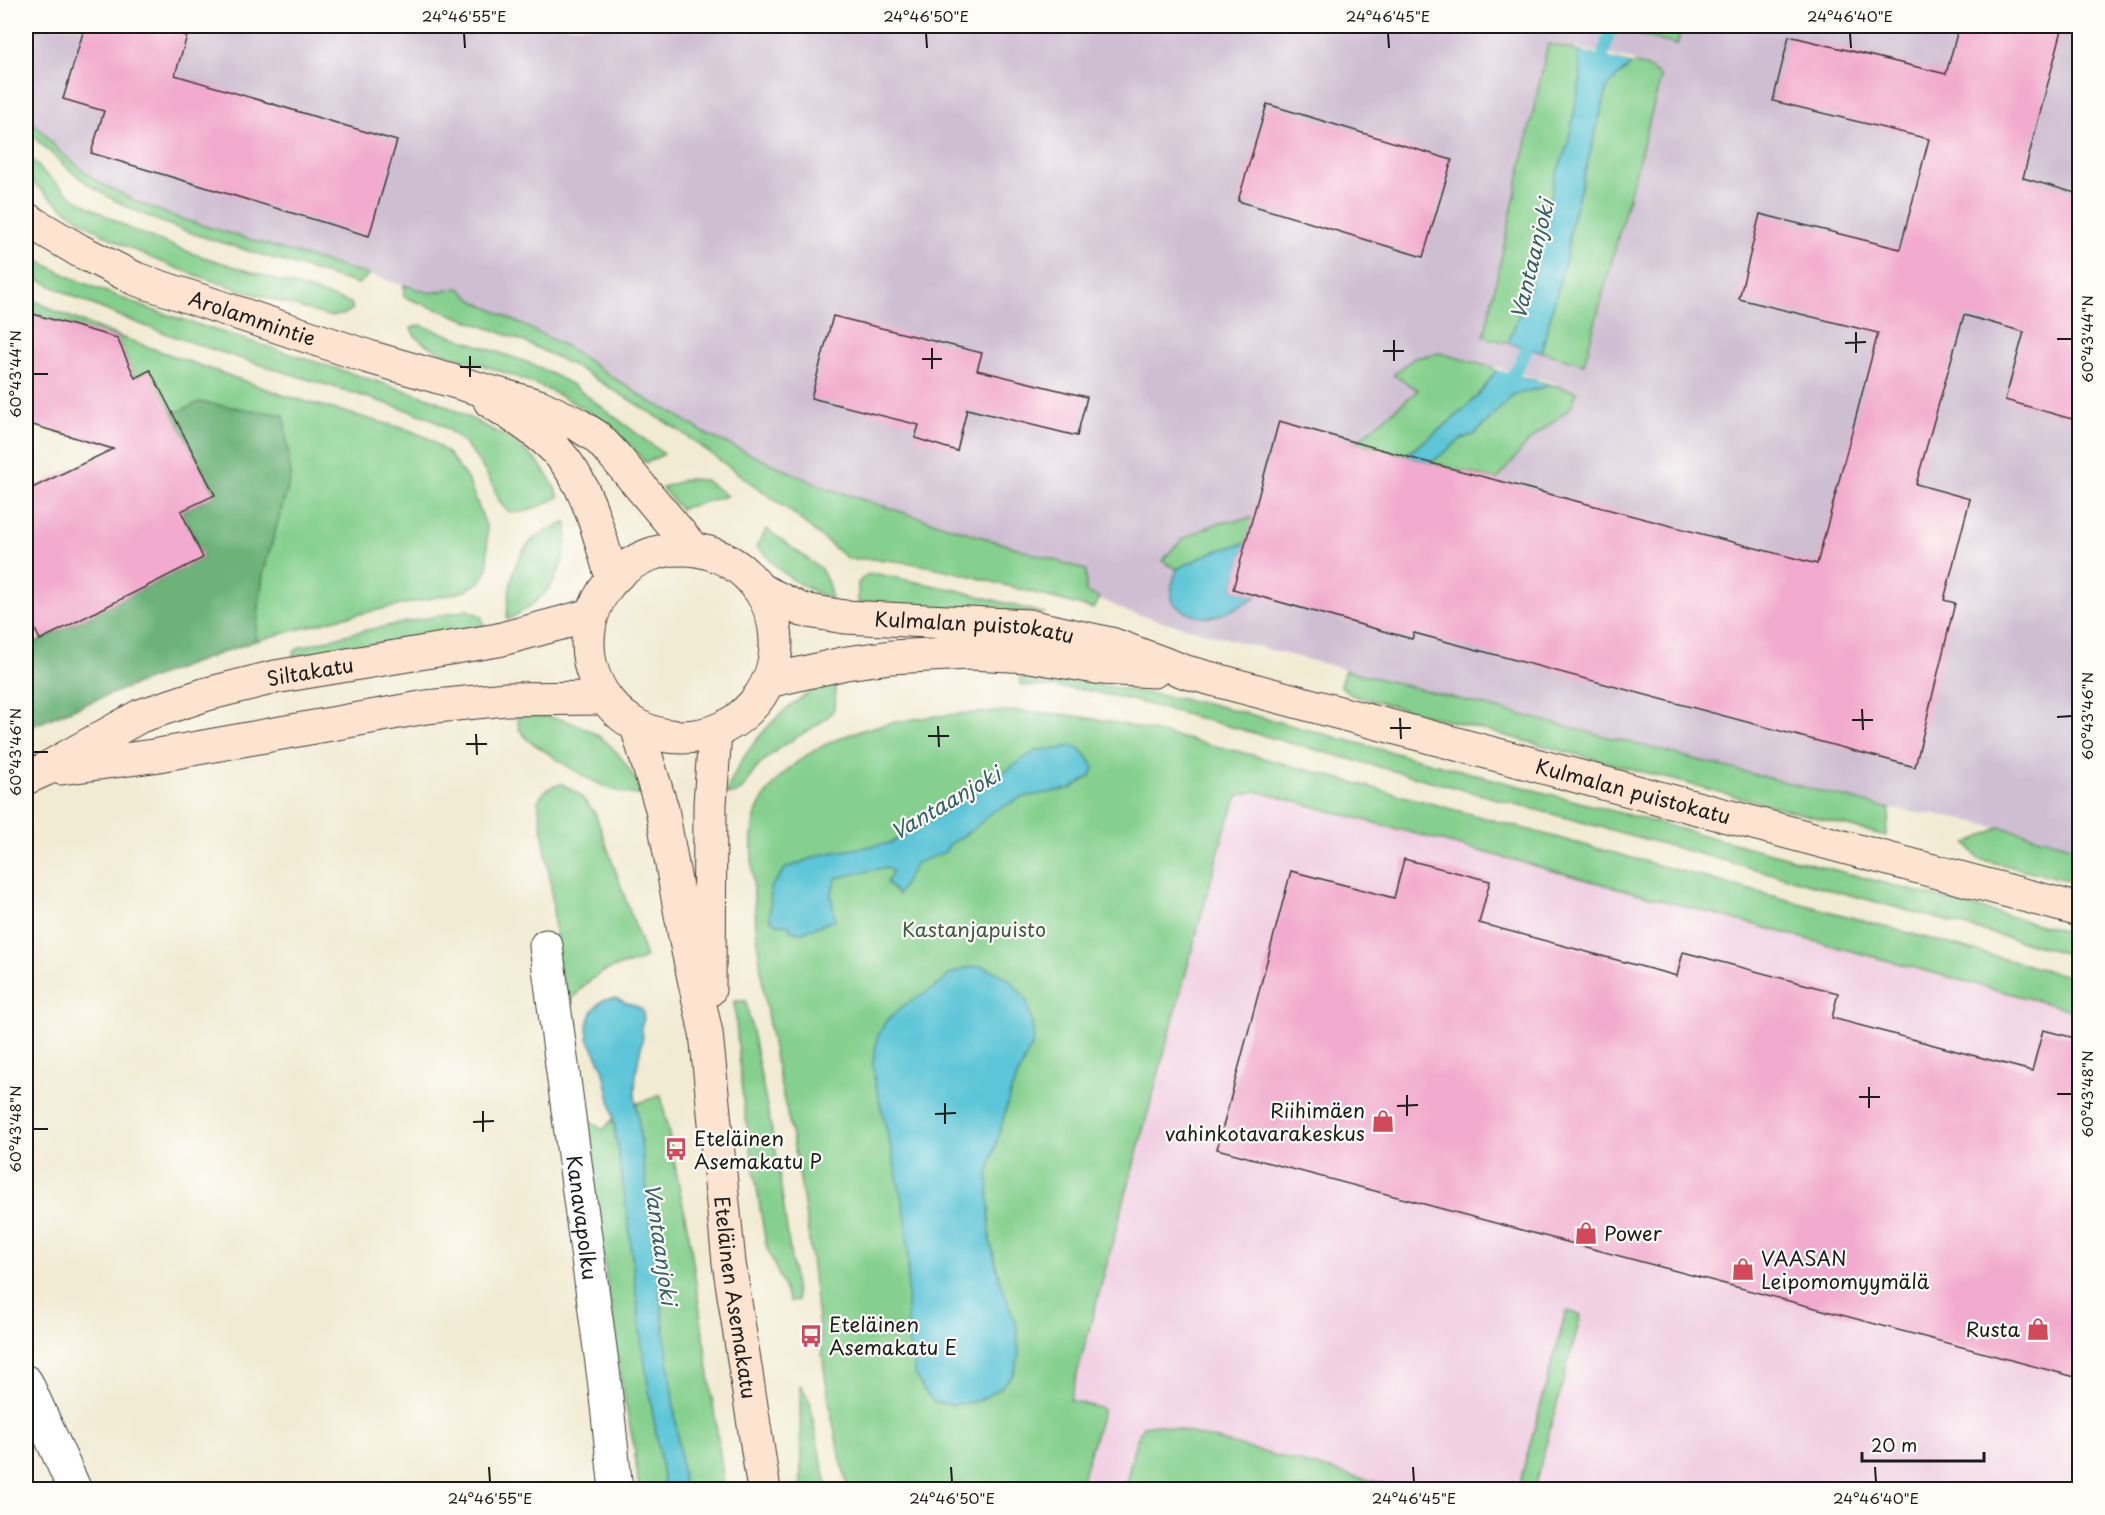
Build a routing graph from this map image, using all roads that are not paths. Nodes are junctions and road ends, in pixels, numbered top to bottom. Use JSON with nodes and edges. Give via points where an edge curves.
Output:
{"nodes":[{"id":1,"x":30,"y":219,"type":"edge"},
{"id":2,"x":472,"y":387,"type":"junction"},
{"id":3,"x":693,"y":549,"type":"junction"},
{"id":4,"x":612,"y":578,"type":"junction"},
{"id":5,"x":761,"y":590,"type":"junction"},
{"id":6,"x":591,"y":615,"type":"junction"},
{"id":7,"x":1186,"y":672,"type":"junction"},
{"id":8,"x":769,"y":681,"type":"junction"},
{"id":9,"x":604,"y":698,"type":"junction"},
{"id":10,"x":637,"y":727,"type":"junction"},
{"id":11,"x":715,"y":732,"type":"junction"},
{"id":12,"x":35,"y":774,"type":"edge"},
{"id":13,"x":2079,"y":910,"type":"edge"},
{"id":14,"x":546,"y":946,"type":"dead end"},
{"id":15,"x":706,"y":1033,"type":"junction"},
{"id":16,"x":26,"y":1382,"type":"edge"},
{"id":17,"x":75,"y":1490,"type":"edge"},
{"id":18,"x":616,"y":1490,"type":"edge"},
{"id":19,"x":764,"y":1490,"type":"edge"}],
"edges":[{"from":1,"to":2,"type":"street","name":"Arolammintie","via":[[80,251],[136,279]]},
{"from":2,"to":3,"type":"street","name":"Arolammintie","via":[[539,406],[597,437]]},
{"from":2,"to":4,"type":"street","name":"Arolammintie","via":[[538,434],[574,474],[588,501]]},
{"from":3,"to":4,"type":"street","via":[[663,550],[635,560]]},
{"from":3,"to":5,"type":"street","via":[[719,555],[743,570]]},
{"from":4,"to":6,"type":"street"},
{"from":5,"to":7,"type":"street","name":"Kulmalan puistokatu","via":[[802,610],[844,617],[1029,626],[1112,644]]},
{"from":5,"to":8,"type":"street","via":[[776,635],[776,658]]},
{"from":6,"to":9,"type":"street","via":[[586,644],[591,673]]},
{"from":6,"to":12,"type":"street","name":"Siltakatu","via":[[498,640],[275,677],[207,694],[140,716]]},
{"from":7,"to":8,"type":"street","name":"Kulmalan puistokatu","via":[[1102,668],[1030,656],[969,653],[846,663]]},
{"from":7,"to":13,"type":"street","name":"Kulmalan puistokatu"},
{"from":8,"to":11,"type":"street","via":[[756,702],[737,720]]},
{"from":9,"to":10,"type":"street"},
{"from":9,"to":12,"type":"street","name":"Siltakatu","via":[[506,699],[426,707]]},
{"from":10,"to":11,"type":"street","via":[[662,736],[689,737]]},
{"from":10,"to":15,"type":"street","name":"Eteläinen Asemakatu","via":[[662,808]]},
{"from":11,"to":15,"type":"street","name":"Eteläinen Asemakatu"},
{"from":14,"to":18,"type":"street","name":"Kanavapolku"},
{"from":15,"to":19,"type":"street","name":"Eteläinen Asemakatu","via":[[729,1263]]},
{"from":16,"to":17,"type":"street"}]}
